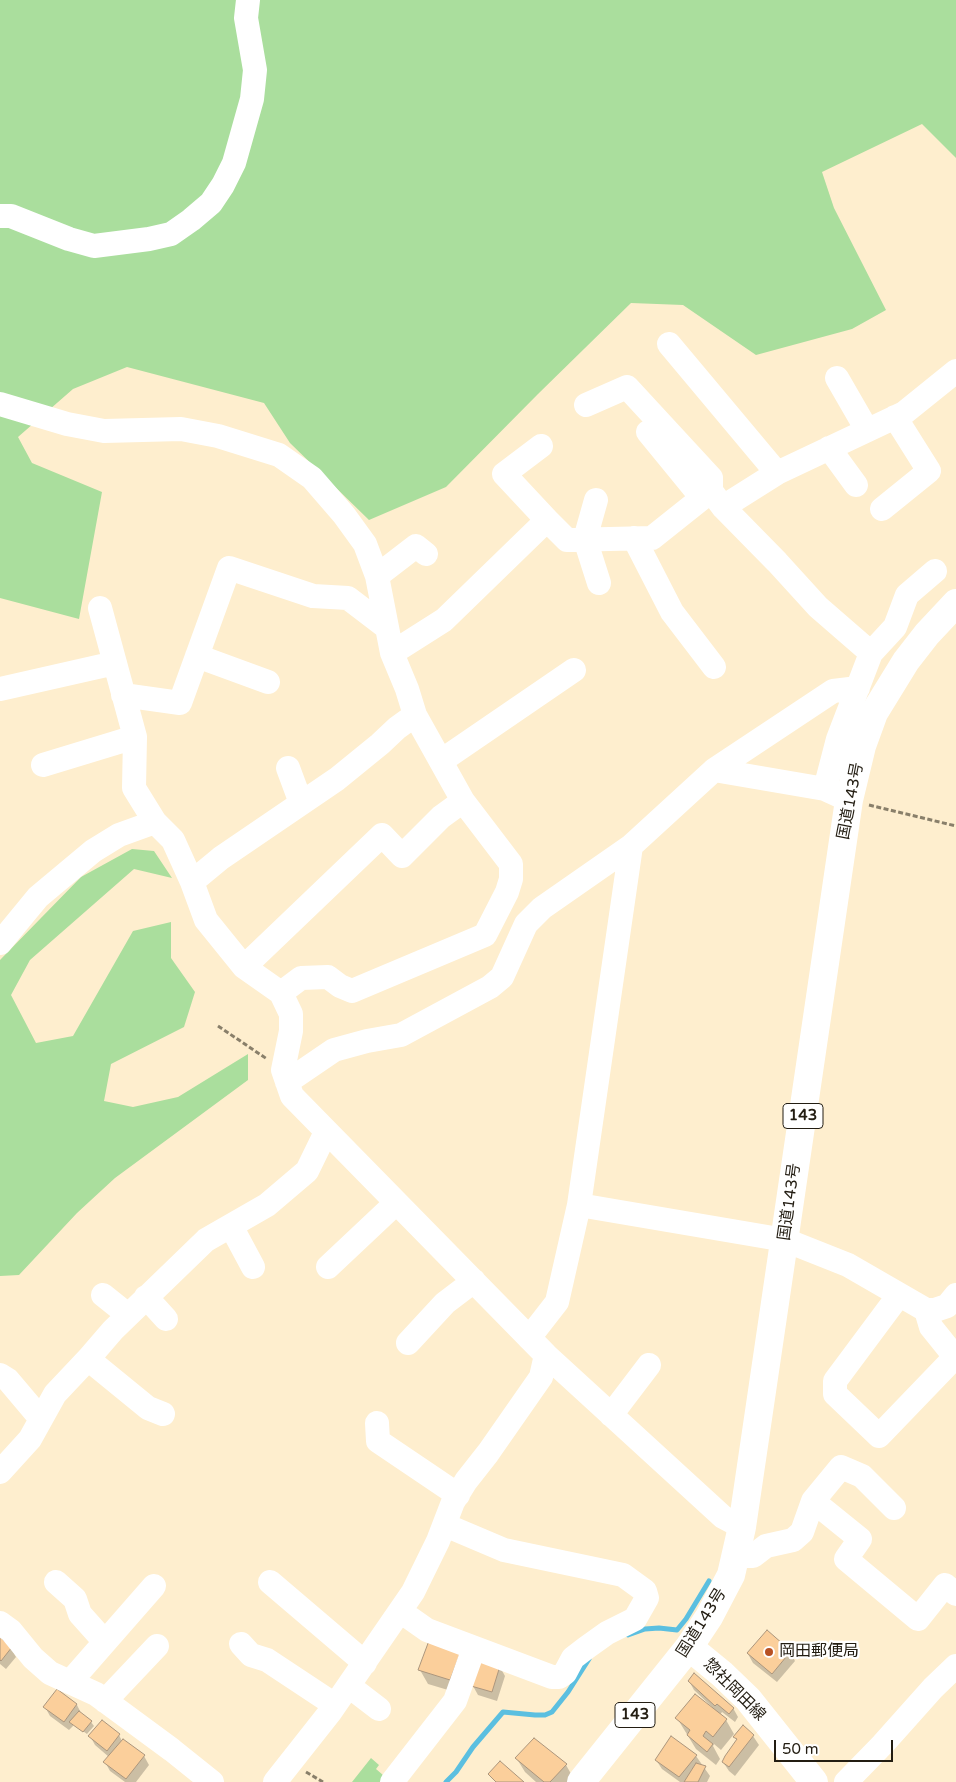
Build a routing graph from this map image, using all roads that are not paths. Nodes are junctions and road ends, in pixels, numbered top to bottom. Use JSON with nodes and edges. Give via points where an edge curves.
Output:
{"nodes":[{"id":1,"x":248,"y":0,"type":"edge"},
{"id":2,"x":0,"y":216,"type":"edge"},
{"id":3,"x":669,"y":344,"type":"dead end"},
{"id":4,"x":956,"y":371,"type":"edge"},
{"id":5,"x":837,"y":378,"type":"dead end"},
{"id":6,"x":0,"y":404,"type":"edge"},
{"id":7,"x":586,"y":405,"type":"dead end"},
{"id":8,"x":895,"y":417,"type":"junction"},
{"id":9,"x":867,"y":430,"type":"junction"},
{"id":10,"x":648,"y":432,"type":"dead end"},
{"id":11,"x":541,"y":446,"type":"dead end"},
{"id":12,"x":830,"y":448,"type":"junction"},
{"id":13,"x":776,"y":473,"type":"junction"},
{"id":14,"x":856,"y":484,"type":"dead end"},
{"id":15,"x":712,"y":499,"type":"junction"},
{"id":16,"x":596,"y":500,"type":"dead end"},
{"id":17,"x":882,"y":509,"type":"dead end"},
{"id":18,"x":547,"y":520,"type":"junction"},
{"id":19,"x":634,"y":538,"type":"junction"},
{"id":20,"x":585,"y":539,"type":"junction"},
{"id":21,"x":426,"y":554,"type":"dead end"},
{"id":22,"x":934,"y":571,"type":"dead end"},
{"id":23,"x":377,"y":576,"type":"junction"},
{"id":24,"x":599,"y":584,"type":"dead end"},
{"id":25,"x":956,"y":603,"type":"edge"},
{"id":26,"x":100,"y":608,"type":"dead end"},
{"id":27,"x":386,"y":627,"type":"junction"},
{"id":28,"x":392,"y":653,"type":"junction"},
{"id":29,"x":871,"y":653,"type":"junction"},
{"id":30,"x":197,"y":656,"type":"junction"},
{"id":31,"x":115,"y":663,"type":"junction"},
{"id":32,"x":714,"y":667,"type":"dead end"},
{"id":33,"x":574,"y":670,"type":"dead end"},
{"id":34,"x":268,"y":682,"type":"dead end"},
{"id":35,"x":858,"y":688,"type":"junction"},
{"id":36,"x":0,"y":689,"type":"edge"},
{"id":37,"x":123,"y":696,"type":"junction"},
{"id":38,"x":415,"y":715,"type":"junction"},
{"id":39,"x":135,"y":737,"type":"junction"},
{"id":40,"x":441,"y":761,"type":"junction"},
{"id":41,"x":43,"y":765,"type":"dead end"},
{"id":42,"x":288,"y":768,"type":"dead end"},
{"id":43,"x":714,"y":770,"type":"junction"},
{"id":44,"x":837,"y":795,"type":"junction"},
{"id":45,"x":463,"y":801,"type":"junction"},
{"id":46,"x":301,"y":803,"type":"junction"},
{"id":47,"x":155,"y":822,"type":"junction"},
{"id":48,"x":630,"y":846,"type":"junction"},
{"id":49,"x":192,"y":882,"type":"junction"},
{"id":50,"x":485,"y":935,"type":"junction"},
{"id":51,"x":0,"y":943,"type":"edge"},
{"id":52,"x":512,"y":956,"type":"junction"},
{"id":53,"x":244,"y":967,"type":"junction"},
{"id":54,"x":282,"y":993,"type":"junction"},
{"id":55,"x":285,"y":1076,"type":"junction"},
{"id":56,"x":326,"y":1132,"type":"junction"},
{"id":57,"x":396,"y":1203,"type":"junction"},
{"id":58,"x":579,"y":1205,"type":"junction"},
{"id":59,"x":230,"y":1226,"type":"junction"},
{"id":60,"x":785,"y":1240,"type":"junction"},
{"id":61,"x":253,"y":1266,"type":"dead end"},
{"id":62,"x":328,"y":1267,"type":"dead end"},
{"id":63,"x":474,"y":1282,"type":"junction"},
{"id":64,"x":103,"y":1295,"type":"dead end"},
{"id":65,"x":899,"y":1295,"type":"junction"},
{"id":66,"x":956,"y":1295,"type":"edge"},
{"id":67,"x":146,"y":1297,"type":"junction"},
{"id":68,"x":926,"y":1310,"type":"junction"},
{"id":69,"x":128,"y":1315,"type":"junction"},
{"id":70,"x":166,"y":1319,"type":"dead end"},
{"id":71,"x":529,"y":1338,"type":"junction"},
{"id":72,"x":408,"y":1343,"type":"dead end"},
{"id":73,"x":546,"y":1355,"type":"junction"},
{"id":74,"x":955,"y":1358,"type":"edge"},
{"id":75,"x":88,"y":1359,"type":"junction"},
{"id":76,"x":649,"y":1365,"type":"dead end"},
{"id":77,"x":0,"y":1375,"type":"edge"},
{"id":78,"x":163,"y":1414,"type":"dead end"},
{"id":79,"x":610,"y":1415,"type":"junction"},
{"id":80,"x":41,"y":1419,"type":"junction"},
{"id":81,"x":377,"y":1423,"type":"dead end"},
{"id":82,"x":0,"y":1472,"type":"edge"},
{"id":83,"x":458,"y":1495,"type":"junction"},
{"id":84,"x":813,"y":1501,"type":"junction"},
{"id":85,"x":894,"y":1508,"type":"dead end"},
{"id":86,"x":445,"y":1525,"type":"junction"},
{"id":87,"x":742,"y":1528,"type":"junction"},
{"id":88,"x":736,"y":1556,"type":"junction"},
{"id":89,"x":56,"y":1582,"type":"dead end"},
{"id":90,"x":270,"y":1582,"type":"dead end"},
{"id":91,"x":154,"y":1586,"type":"dead end"},
{"id":92,"x":956,"y":1594,"type":"edge"},
{"id":93,"x":400,"y":1611,"type":"junction"},
{"id":94,"x":0,"y":1623,"type":"edge"},
{"id":95,"x":105,"y":1642,"type":"junction"},
{"id":96,"x":241,"y":1644,"type":"dead end"},
{"id":97,"x":157,"y":1646,"type":"dead end"},
{"id":98,"x":690,"y":1647,"type":"junction"},
{"id":99,"x":474,"y":1648,"type":"junction"},
{"id":100,"x":365,"y":1663,"type":"junction"},
{"id":101,"x":956,"y":1666,"type":"edge"},
{"id":102,"x":70,"y":1682,"type":"junction"},
{"id":103,"x":349,"y":1686,"type":"junction"},
{"id":104,"x":105,"y":1701,"type":"junction"},
{"id":105,"x":335,"y":1705,"type":"junction"},
{"id":106,"x":379,"y":1709,"type":"dead end"},
{"id":107,"x":212,"y":1782,"type":"edge"},
{"id":108,"x":275,"y":1782,"type":"edge"},
{"id":109,"x":392,"y":1782,"type":"edge"},
{"id":110,"x":581,"y":1782,"type":"edge"},
{"id":111,"x":814,"y":1782,"type":"edge"},
{"id":112,"x":846,"y":1782,"type":"edge"}],
"edges":[{"from":1,"to":2,"type":"street","via":[[246,18],[256,70],[252,99],[234,163],[223,186],[191,220],[171,234],[94,246],[11,216]]},
{"from":3,"to":13,"type":"street"},
{"from":4,"to":8,"type":"street"},
{"from":5,"to":9,"type":"street"},
{"from":6,"to":23,"type":"street","via":[[67,424],[104,431],[181,429],[218,436],[279,455],[312,478],[344,515],[365,544]]},
{"from":7,"to":15,"type":"street","via":[[627,387],[711,478]]},
{"from":8,"to":9,"type":"street"},
{"from":8,"to":17,"type":"street","via":[[929,471]]},
{"from":9,"to":12,"type":"street"},
{"from":10,"to":15,"type":"street"},
{"from":11,"to":18,"type":"street","via":[[504,474]]},
{"from":12,"to":13,"type":"street"},
{"from":12,"to":14,"type":"street"},
{"from":13,"to":15,"type":"street"},
{"from":15,"to":19,"type":"street","via":[[652,538]]},
{"from":15,"to":29,"type":"street","via":[[818,607]]},
{"from":16,"to":20,"type":"street"},
{"from":18,"to":20,"type":"street","via":[[567,540]]},
{"from":18,"to":28,"type":"street","via":[[444,620]]},
{"from":19,"to":20,"type":"street"},
{"from":19,"to":32,"type":"street","via":[[672,612]]},
{"from":20,"to":24,"type":"street"},
{"from":21,"to":23,"type":"street","via":[[416,546]]},
{"from":22,"to":29,"type":"street","via":[[907,595],[894,627]]},
{"from":23,"to":27,"type":"street"},
{"from":25,"to":44,"type":"main road","name":"国道143号","number":"143","via":[[906,661],[874,713],[862,746]]},
{"from":26,"to":31,"type":"street"},
{"from":27,"to":28,"type":"street"},
{"from":27,"to":30,"type":"street","via":[[348,598],[313,596],[229,568]]},
{"from":28,"to":38,"type":"street"},
{"from":29,"to":35,"type":"street"},
{"from":30,"to":34,"type":"street"},
{"from":30,"to":37,"type":"street","via":[[180,702]]},
{"from":31,"to":36,"type":"street"},
{"from":31,"to":37,"type":"street"},
{"from":33,"to":40,"type":"street"},
{"from":35,"to":43,"type":"street","via":[[833,691]]},
{"from":35,"to":44,"type":"street","via":[[838,739]]},
{"from":37,"to":39,"type":"street"},
{"from":38,"to":40,"type":"street"},
{"from":38,"to":46,"type":"street","via":[[337,779]]},
{"from":39,"to":41,"type":"street"},
{"from":39,"to":47,"type":"street","via":[[134,788]]},
{"from":40,"to":45,"type":"street"},
{"from":42,"to":46,"type":"street"},
{"from":43,"to":44,"type":"street"},
{"from":43,"to":48,"type":"street"},
{"from":44,"to":60,"type":"main road","name":"国道143号","number":"143"},
{"from":45,"to":50,"type":"street","via":[[511,864],[507,892]]},
{"from":45,"to":53,"type":"street","via":[[440,817],[402,856],[382,835]]},
{"from":46,"to":49,"type":"street"},
{"from":47,"to":49,"type":"street","via":[[173,840]]},
{"from":47,"to":51,"type":"street","via":[[120,835],[94,851],[38,897]]},
{"from":48,"to":52,"type":"street","via":[[542,908],[526,924]]},
{"from":48,"to":58,"type":"street"},
{"from":49,"to":53,"type":"street","via":[[206,920]]},
{"from":50,"to":52,"type":"street"},
{"from":50,"to":54,"type":"street","via":[[352,991],[328,977],[319,977],[301,978]]},
{"from":52,"to":55,"type":"street","via":[[502,977],[490,987],[401,1035],[334,1050]]},
{"from":53,"to":54,"type":"street"},
{"from":54,"to":55,"type":"street","via":[[292,1014]]},
{"from":55,"to":56,"type":"street","via":[[292,1096]]},
{"from":56,"to":57,"type":"street"},
{"from":56,"to":59,"type":"street","via":[[307,1171],[267,1205]]},
{"from":57,"to":62,"type":"street"},
{"from":57,"to":63,"type":"street"},
{"from":58,"to":60,"type":"street"},
{"from":58,"to":71,"type":"street","via":[[556,1302]]},
{"from":59,"to":61,"type":"street"},
{"from":59,"to":67,"type":"street","via":[[206,1240]]},
{"from":60,"to":65,"type":"street","via":[[848,1265]]},
{"from":60,"to":87,"type":"main road","name":"国道143号","number":"143"},
{"from":63,"to":71,"type":"street"},
{"from":63,"to":72,"type":"street","via":[[445,1303]]},
{"from":64,"to":69,"type":"street"},
{"from":65,"to":68,"type":"street"},
{"from":65,"to":74,"type":"street","via":[[835,1381],[835,1394],[879,1436]]},
{"from":66,"to":68,"type":"street","via":[[947,1306]]},
{"from":67,"to":69,"type":"street"},
{"from":67,"to":70,"type":"street"},
{"from":68,"to":74,"type":"street","via":[[931,1327]]},
{"from":69,"to":75,"type":"street"},
{"from":71,"to":73,"type":"street"},
{"from":73,"to":79,"type":"street"},
{"from":73,"to":83,"type":"street","via":[[541,1377]]},
{"from":75,"to":78,"type":"street","via":[[148,1408]]},
{"from":75,"to":80,"type":"street","via":[[55,1394]]},
{"from":76,"to":79,"type":"street"},
{"from":77,"to":80,"type":"street"},
{"from":79,"to":87,"type":"street","via":[[722,1517]]},
{"from":80,"to":82,"type":"street","via":[[30,1439]]},
{"from":81,"to":83,"type":"street","via":[[378,1441]]},
{"from":83,"to":86,"type":"street"},
{"from":84,"to":85,"type":"street","via":[[841,1467],[862,1476]]},
{"from":84,"to":88,"type":"street","via":[[802,1532],[794,1540],[766,1546],[753,1556]]},
{"from":84,"to":92,"type":"street","via":[[860,1539],[846,1559],[918,1619],[945,1585]]},
{"from":86,"to":93,"type":"street","via":[[413,1592]]},
{"from":86,"to":99,"type":"street","via":[[504,1550],[623,1575],[645,1591],[648,1598],[635,1620],[607,1633],[586,1648],[573,1658],[559,1678]]},
{"from":87,"to":88,"type":"main road","name":"国道143号","number":"143"},
{"from":88,"to":98,"type":"main road","name":"国道143号","number":"143","via":[[722,1593]]},
{"from":89,"to":95,"type":"street","via":[[75,1599],[80,1614]]},
{"from":90,"to":100,"type":"street"},
{"from":91,"to":95,"type":"street"},
{"from":93,"to":99,"type":"street","via":[[427,1630]]},
{"from":93,"to":100,"type":"street"},
{"from":94,"to":102,"type":"street","via":[[50,1673]]},
{"from":95,"to":102,"type":"street"},
{"from":96,"to":105,"type":"street","via":[[251,1656],[267,1660]]},
{"from":97,"to":104,"type":"street"},
{"from":98,"to":110,"type":"main road","name":"国道143号","number":"143"},
{"from":98,"to":111,"type":"main road","name":"惣社岡田線","via":[[748,1699]]},
{"from":99,"to":109,"type":"street","via":[[455,1701]]},
{"from":100,"to":103,"type":"street"},
{"from":101,"to":112,"type":"street"},
{"from":102,"to":104,"type":"street"},
{"from":103,"to":105,"type":"street"},
{"from":103,"to":106,"type":"street"},
{"from":104,"to":107,"type":"street"},
{"from":105,"to":108,"type":"street"}]}
